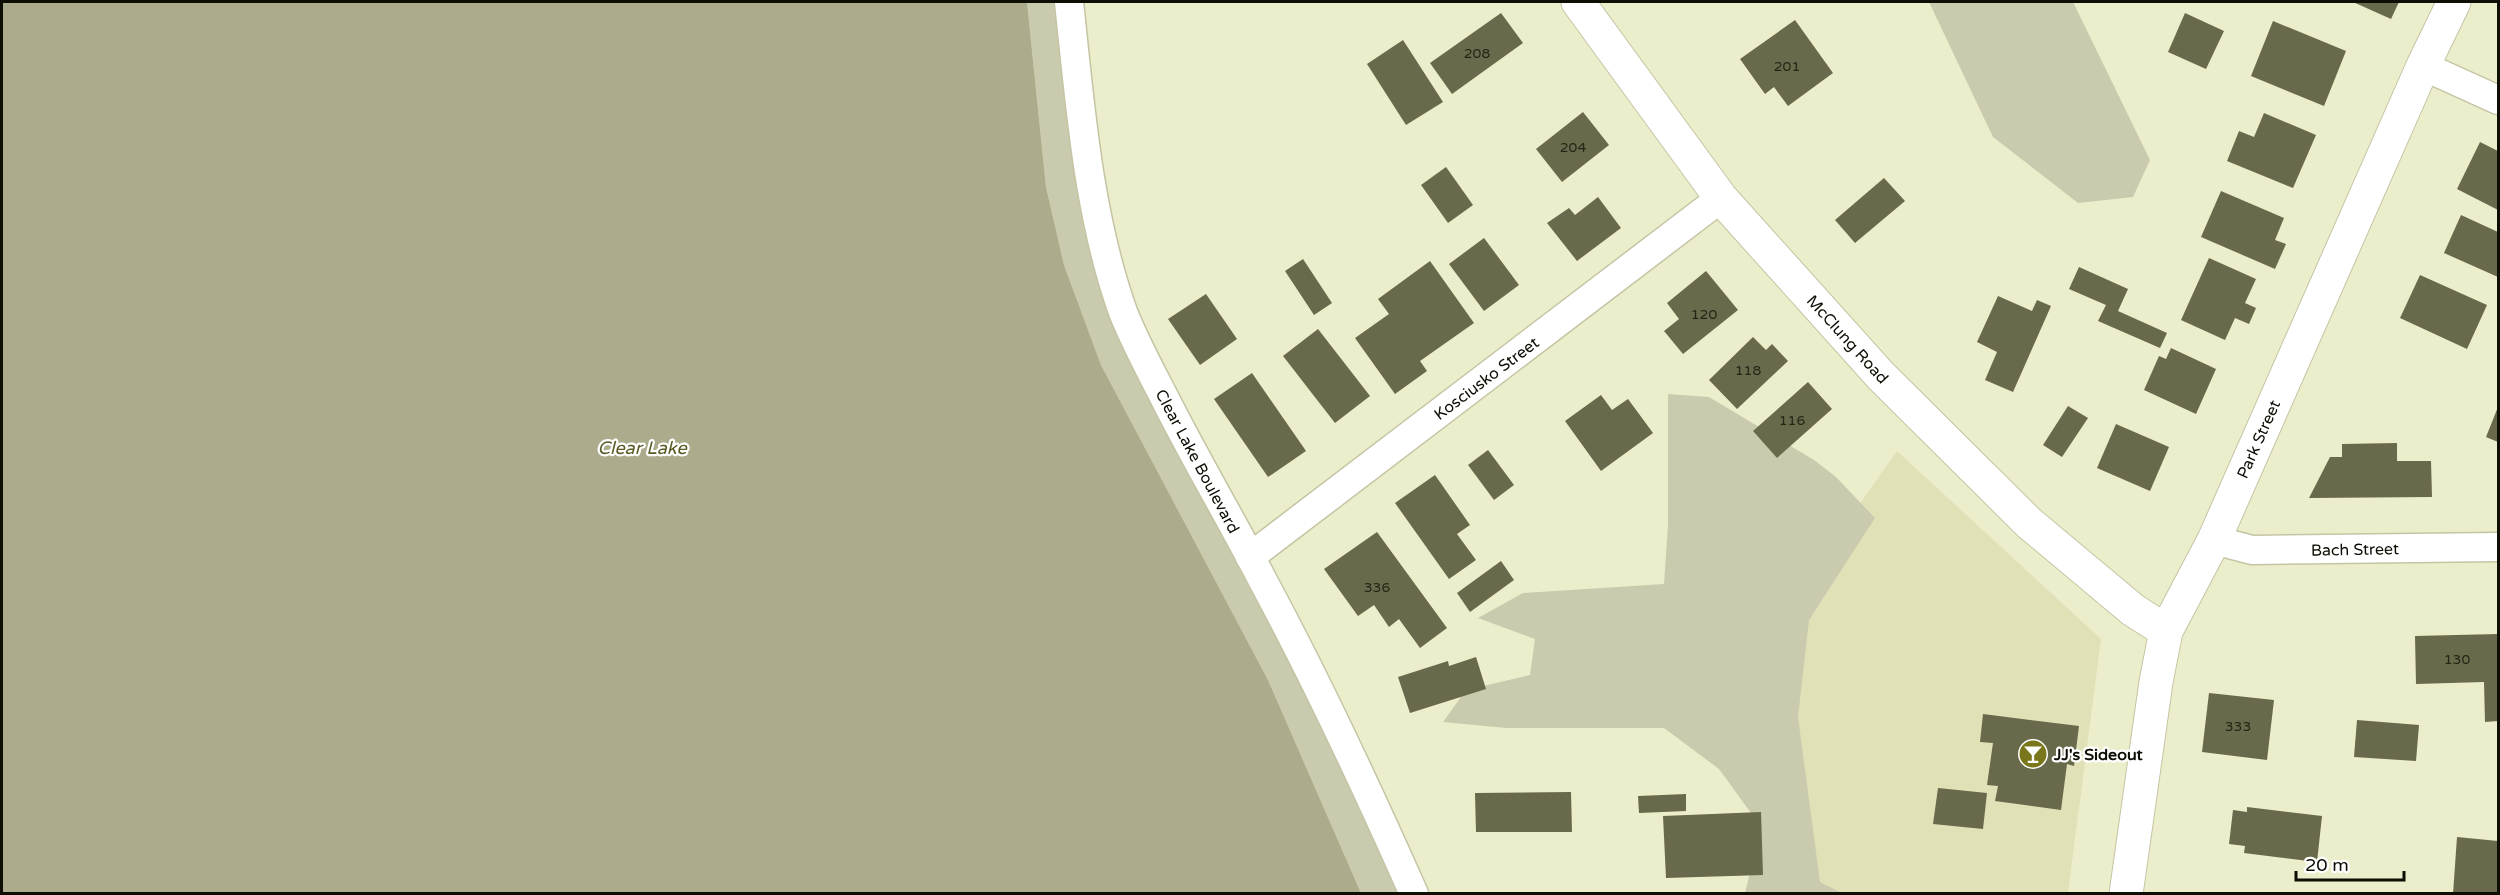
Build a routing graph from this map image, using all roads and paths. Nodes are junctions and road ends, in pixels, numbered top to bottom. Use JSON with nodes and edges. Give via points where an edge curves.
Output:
{"nodes":[{"id":1,"x":1069,"y":2,"type":"edge"},
{"id":2,"x":1578,"y":2,"type":"edge"},
{"id":3,"x":2454,"y":2,"type":"edge"},
{"id":4,"x":2423,"y":66,"type":"junction"},
{"id":5,"x":2499,"y":100,"type":"edge"},
{"id":6,"x":1721,"y":198,"type":"junction"},
{"id":7,"x":2214,"y":540,"type":"junction"},
{"id":8,"x":2499,"y":547,"type":"edge"},
{"id":9,"x":1250,"y":557,"type":"junction"},
{"id":10,"x":2166,"y":631,"type":"junction"},
{"id":11,"x":1414,"y":894,"type":"edge"},
{"id":12,"x":2126,"y":894,"type":"edge"}],
"edges":[{"from":1,"to":9,"type":"street","name":"Clear Lake Boulevard","via":[[1087,159],[1123,312],[1188,446]]},
{"from":2,"to":6,"type":"street","name":"McClung Road"},
{"from":3,"to":4,"type":"street","name":"Park Street"},
{"from":4,"to":5,"type":"street"},
{"from":4,"to":7,"type":"street","name":"Park Street"},
{"from":6,"to":9,"type":"street","name":"Kosciusko Street"},
{"from":6,"to":10,"type":"street","name":"McClung Road","via":[[1881,376],[2029,523],[2133,610]]},
{"from":7,"to":8,"type":"street","name":"Bach Street","via":[[2252,550]]},
{"from":7,"to":10,"type":"street","name":"Park Street"},
{"from":9,"to":11,"type":"street","name":"Clear Lake Boulevard"},
{"from":10,"to":12,"type":"street","name":"Park Street"}]}
